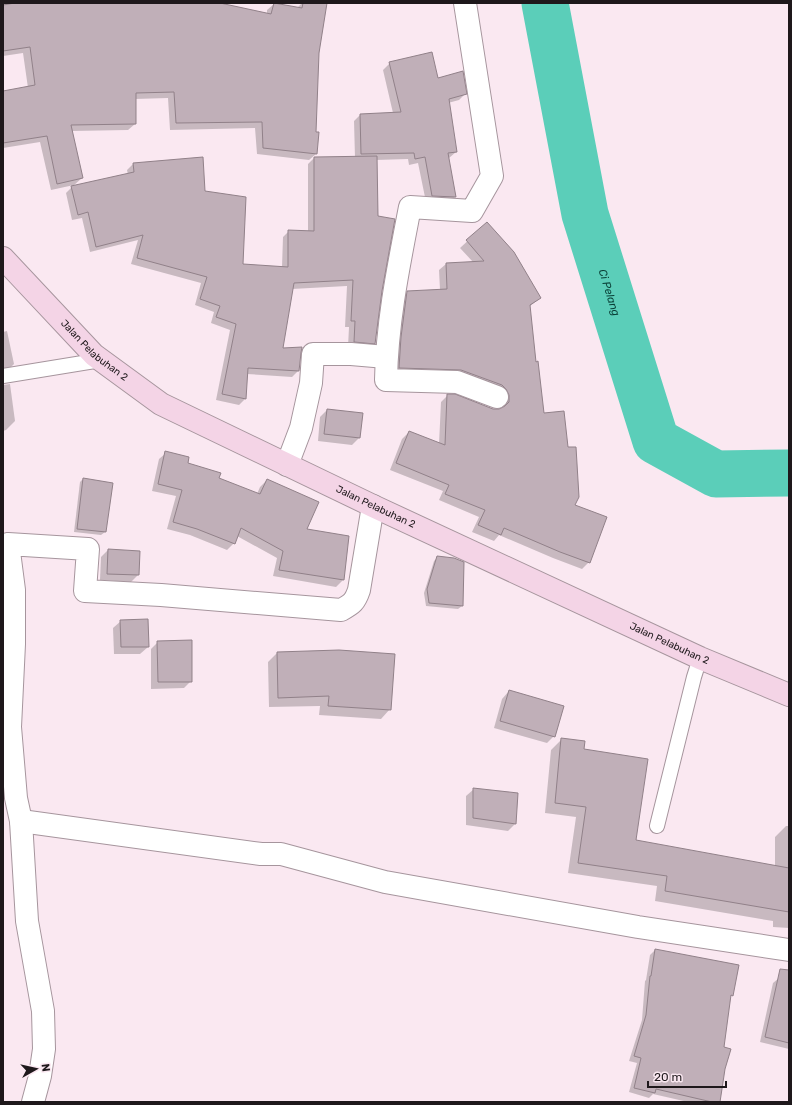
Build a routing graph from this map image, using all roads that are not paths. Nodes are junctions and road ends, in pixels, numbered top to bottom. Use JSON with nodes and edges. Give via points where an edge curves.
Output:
{"nodes":[{"id":1,"x":465,"y":3,"type":"edge"},
{"id":2,"x":3,"y":258,"type":"edge"},
{"id":3,"x":386,"y":357,"type":"junction"},
{"id":4,"x":101,"y":360,"type":"junction"},
{"id":5,"x":3,"y":376,"type":"edge"},
{"id":6,"x":497,"y":397,"type":"dead end"},
{"id":7,"x":287,"y":465,"type":"junction"},
{"id":8,"x":373,"y":506,"type":"junction"},
{"id":9,"x":700,"y":658,"type":"junction"},
{"id":10,"x":789,"y":695,"type":"edge"},
{"id":11,"x":21,"y":821,"type":"junction"},
{"id":12,"x":657,"y":826,"type":"dead end"},
{"id":13,"x":789,"y":950,"type":"edge"},
{"id":14,"x":33,"y":1102,"type":"edge"}],
"edges":[{"from":1,"to":3,"type":"street","via":[[492,176],[472,211],[410,206],[395,285]]},
{"from":2,"to":4,"type":"main road","name":"Jalan Pelabuhan 2"},
{"from":3,"to":6,"type":"street","via":[[386,380],[457,382]]},
{"from":3,"to":7,"type":"street","via":[[313,354],[301,428]]},
{"from":4,"to":5,"type":"lane"},
{"from":4,"to":7,"type":"main road","name":"Jalan Pelabuhan 2","via":[[161,404]]},
{"from":7,"to":8,"type":"main road","name":"Jalan Pelabuhan 2"},
{"from":8,"to":9,"type":"main road","name":"Jalan Pelabuhan 2"},
{"from":8,"to":11,"type":"street","via":[[359,590],[352,604],[341,610],[84,591],[88,549],[8,544],[14,590],[10,727],[16,798]]},
{"from":9,"to":10,"type":"main road","name":"Jalan Pelabuhan 2"},
{"from":9,"to":12,"type":"lane"},
{"from":11,"to":13,"type":"street","via":[[261,854],[281,854],[385,882],[638,927]]},
{"from":11,"to":14,"type":"street","via":[[27,921],[43,1010],[44,1049]]}]}
